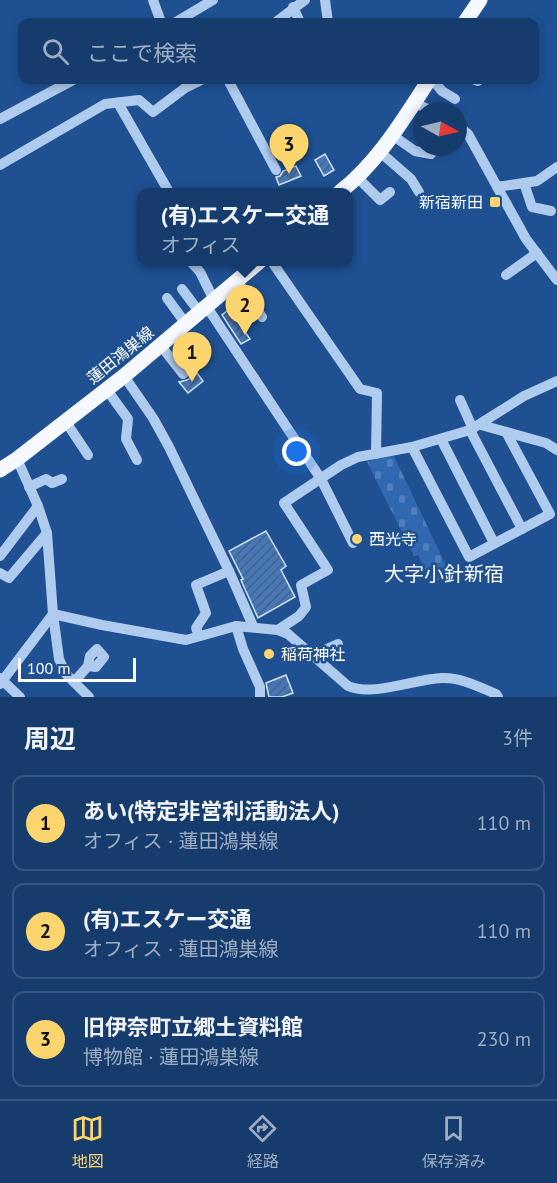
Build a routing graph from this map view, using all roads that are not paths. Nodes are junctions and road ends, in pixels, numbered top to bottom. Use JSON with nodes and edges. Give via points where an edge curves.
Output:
{"nodes":[{"id":1,"x":153,"y":0,"type":"edge"},
{"id":2,"x":213,"y":0,"type":"edge"},
{"id":3,"x":305,"y":0,"type":"edge"},
{"id":4,"x":325,"y":0,"type":"edge"},
{"id":5,"x":479,"y":0,"type":"edge"},
{"id":6,"x":293,"y":7,"type":"junction"},
{"id":7,"x":160,"y":18,"type":"edge"},
{"id":8,"x":183,"y":18,"type":"edge"},
{"id":9,"x":281,"y":18,"type":"edge"},
{"id":10,"x":298,"y":18,"type":"edge"},
{"id":11,"x":327,"y":18,"type":"edge"},
{"id":12,"x":468,"y":18,"type":"edge"},
{"id":13,"x":66,"y":84,"type":"edge"},
{"id":14,"x":183,"y":84,"type":"edge"},
{"id":15,"x":230,"y":84,"type":"edge"},
{"id":16,"x":428,"y":84,"type":"edge"},
{"id":17,"x":435,"y":84,"type":"edge"},
{"id":18,"x":455,"y":99,"type":"dead end"},
{"id":19,"x":415,"y":102,"type":"edge"},
{"id":20,"x":118,"y":103,"type":"junction"},
{"id":21,"x":413,"y":104,"type":"edge"},
{"id":22,"x":0,"y":119,"type":"edge"},
{"id":23,"x":467,"y":133,"type":"edge"},
{"id":24,"x":392,"y":135,"type":"junction"},
{"id":25,"x":413,"y":149,"type":"edge"},
{"id":26,"x":380,"y":152,"type":"junction"},
{"id":27,"x":0,"y":165,"type":"edge"},
{"id":28,"x":557,"y":167,"type":"edge"},
{"id":29,"x":276,"y":170,"type":"dead end"},
{"id":30,"x":357,"y":177,"type":"junction"},
{"id":31,"x":524,"y":183,"type":"junction"},
{"id":32,"x":497,"y":187,"type":"junction"},
{"id":33,"x":167,"y":188,"type":"edge"},
{"id":34,"x":345,"y":188,"type":"edge"},
{"id":35,"x":390,"y":192,"type":"dead end"},
{"id":36,"x":419,"y":192,"type":"dead end"},
{"id":37,"x":551,"y":211,"type":"dead end"},
{"id":38,"x":537,"y":254,"type":"junction"},
{"id":39,"x":195,"y":266,"type":"edge"},
{"id":40,"x":253,"y":266,"type":"edge"},
{"id":41,"x":275,"y":266,"type":"edge"},
{"id":42,"x":506,"y":275,"type":"dead end"},
{"id":43,"x":237,"y":280,"type":"junction"},
{"id":44,"x":557,"y":280,"type":"edge"},
{"id":45,"x":182,"y":289,"type":"dead end"},
{"id":46,"x":167,"y":298,"type":"dead end"},
{"id":47,"x":207,"y":307,"type":"junction"},
{"id":48,"x":262,"y":317,"type":"dead end"},
{"id":49,"x":186,"y":324,"type":"junction"},
{"id":50,"x":161,"y":346,"type":"junction"},
{"id":51,"x":195,"y":365,"type":"dead end"},
{"id":52,"x":124,"y":376,"type":"junction"},
{"id":53,"x":557,"y":381,"type":"edge"},
{"id":54,"x":107,"y":390,"type":"junction"},
{"id":55,"x":460,"y":400,"type":"dead end"},
{"id":56,"x":66,"y":422,"type":"junction"},
{"id":57,"x":475,"y":428,"type":"junction"},
{"id":58,"x":506,"y":432,"type":"junction"},
{"id":59,"x":441,"y":439,"type":"junction"},
{"id":60,"x":412,"y":447,"type":"junction"},
{"id":61,"x":557,"y":450,"type":"edge"},
{"id":62,"x":376,"y":454,"type":"junction"},
{"id":63,"x":88,"y":455,"type":"dead end"},
{"id":64,"x":17,"y":459,"type":"junction"},
{"id":65,"x":137,"y":460,"type":"dead end"},
{"id":66,"x":0,"y":470,"type":"edge"},
{"id":67,"x":62,"y":479,"type":"dead end"},
{"id":68,"x":321,"y":479,"type":"junction"},
{"id":69,"x":29,"y":487,"type":"junction"},
{"id":70,"x":38,"y":506,"type":"junction"},
{"id":71,"x":522,"y":529,"type":"junction"},
{"id":72,"x":47,"y":533,"type":"junction"},
{"id":73,"x":353,"y":543,"type":"dead end"},
{"id":74,"x":494,"y":543,"type":"junction"},
{"id":75,"x":0,"y":556,"type":"edge"},
{"id":76,"x":229,"y":571,"type":"junction"},
{"id":77,"x":0,"y":573,"type":"edge"},
{"id":78,"x":53,"y":614,"type":"junction"},
{"id":79,"x":236,"y":626,"type":"junction"},
{"id":80,"x":253,"y":626,"type":"junction"},
{"id":81,"x":278,"y":630,"type":"junction"},
{"id":82,"x":199,"y":636,"type":"junction"},
{"id":83,"x":338,"y":644,"type":"dead end"},
{"id":84,"x":314,"y":655,"type":"junction"},
{"id":85,"x":88,"y":666,"type":"dead end"},
{"id":86,"x":1,"y":681,"type":"edge"},
{"id":87,"x":74,"y":682,"type":"junction"},
{"id":88,"x":20,"y":697,"type":"edge"},
{"id":89,"x":89,"y":697,"type":"edge"},
{"id":90,"x":260,"y":697,"type":"edge"},
{"id":91,"x":498,"y":697,"type":"edge"}],
"edges":[{"from":1,"to":7,"type":"street"},
{"from":2,"to":8,"type":"street"},
{"from":3,"to":6,"type":"street"},
{"from":4,"to":11,"type":"street"},
{"from":5,"to":12,"type":"main road"},
{"from":6,"to":9,"type":"street"},
{"from":6,"to":10,"type":"street"},
{"from":13,"to":22,"type":"street"},
{"from":14,"to":20,"type":"street","via":[[153,112],[139,100]]},
{"from":15,"to":29,"type":"street"},
{"from":16,"to":19,"type":"main road"},
{"from":17,"to":18,"type":"street"},
{"from":20,"to":27,"type":"street","via":[[105,104]]},
{"from":20,"to":33,"type":"street"},
{"from":21,"to":24,"type":"main road"},
{"from":23,"to":32,"type":"street"},
{"from":24,"to":25,"type":"street"},
{"from":24,"to":26,"type":"main road"},
{"from":26,"to":30,"type":"main road"},
{"from":26,"to":36,"type":"street","via":[[411,178]]},
{"from":28,"to":31,"type":"street","via":[[537,181]]},
{"from":30,"to":34,"type":"main road"},
{"from":30,"to":35,"type":"street","via":[[380,200]]},
{"from":31,"to":32,"type":"street"},
{"from":31,"to":37,"type":"street","via":[[532,207]]},
{"from":32,"to":38,"type":"street"},
{"from":38,"to":42,"type":"street"},
{"from":38,"to":44,"type":"street"},
{"from":39,"to":47,"type":"street","via":[[200,272]]},
{"from":40,"to":43,"type":"main road","name":"蓮田鴻巣線"},
{"from":41,"to":62,"type":"street","via":[[360,389],[377,393]]},
{"from":43,"to":47,"type":"main road","name":"蓮田鴻巣線"},
{"from":43,"to":48,"type":"street"},
{"from":45,"to":47,"type":"street"},
{"from":46,"to":49,"type":"street"},
{"from":47,"to":49,"type":"main road","name":"蓮田鴻巣線"},
{"from":47,"to":68,"type":"street"},
{"from":49,"to":50,"type":"main road","name":"蓮田鴻巣線"},
{"from":50,"to":51,"type":"street","via":[[183,374]]},
{"from":50,"to":52,"type":"main road","name":"蓮田鴻巣線"},
{"from":52,"to":54,"type":"main road","name":"蓮田鴻巣線"},
{"from":52,"to":76,"type":"street","via":[[169,447]]},
{"from":53,"to":57,"type":"street","via":[[524,396]]},
{"from":54,"to":56,"type":"main road","name":"蓮田鴻巣線"},
{"from":54,"to":65,"type":"street","via":[[128,419],[126,440]]},
{"from":55,"to":57,"type":"street"},
{"from":56,"to":63,"type":"street"},
{"from":56,"to":64,"type":"main road","name":"蓮田鴻巣線"},
{"from":57,"to":58,"type":"street"},
{"from":57,"to":59,"type":"street"},
{"from":57,"to":71,"type":"street"},
{"from":58,"to":61,"type":"street"},
{"from":58,"to":71,"type":"street","via":[[550,514]]},
{"from":59,"to":60,"type":"street"},
{"from":59,"to":74,"type":"street"},
{"from":60,"to":62,"type":"street"},
{"from":60,"to":74,"type":"street","via":[[469,556]]},
{"from":62,"to":68,"type":"street","via":[[358,457]]},
{"from":64,"to":66,"type":"main road","name":"蓮田鴻巣線"},
{"from":64,"to":69,"type":"street"},
{"from":67,"to":69,"type":"street","via":[[52,483],[46,479]]},
{"from":68,"to":73,"type":"street"},
{"from":68,"to":81,"type":"street","via":[[284,503],[328,570],[301,585],[306,607]]},
{"from":69,"to":70,"type":"street"},
{"from":70,"to":72,"type":"street"},
{"from":70,"to":75,"type":"street"},
{"from":71,"to":74,"type":"street"},
{"from":72,"to":77,"type":"street","via":[[9,578]]},
{"from":72,"to":78,"type":"street"},
{"from":76,"to":80,"type":"street"},
{"from":76,"to":82,"type":"street","via":[[196,585],[206,613],[196,628]]},
{"from":78,"to":82,"type":"street","via":[[186,640]]},
{"from":78,"to":86,"type":"street"},
{"from":78,"to":87,"type":"street","via":[[59,659]]},
{"from":79,"to":80,"type":"street"},
{"from":79,"to":82,"type":"street"},
{"from":79,"to":90,"type":"street","via":[[260,687]]},
{"from":80,"to":81,"type":"street"},
{"from":81,"to":84,"type":"street"},
{"from":83,"to":84,"type":"street"},
{"from":84,"to":91,"type":"street","via":[[357,692],[443,678],[470,684]]},
{"from":85,"to":87,"type":"street"},
{"from":86,"to":88,"type":"street"},
{"from":87,"to":89,"type":"street"}]}
